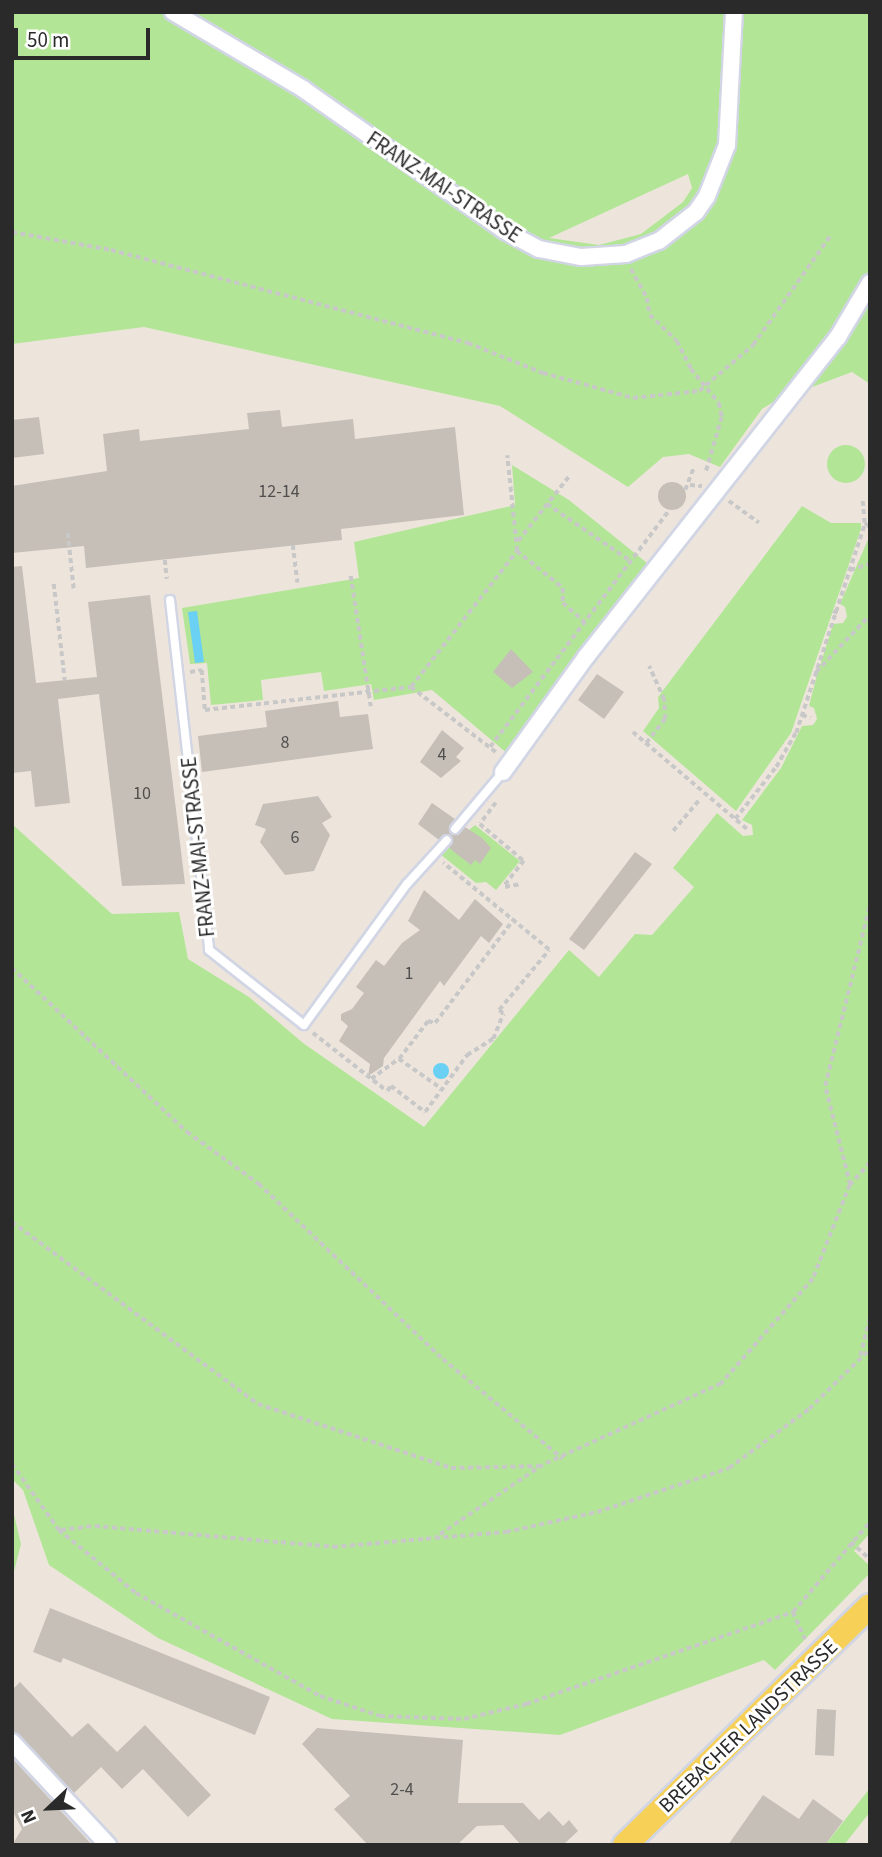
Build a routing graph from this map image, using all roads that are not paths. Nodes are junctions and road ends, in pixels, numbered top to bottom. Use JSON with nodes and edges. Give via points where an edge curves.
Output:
{"nodes":[{"id":1,"x":173,"y":12,"type":"edge"},
{"id":2,"x":734,"y":12,"type":"edge"},
{"id":3,"x":870,"y":283,"type":"edge"},
{"id":4,"x":170,"y":600,"type":"dead end"},
{"id":5,"x":506,"y":767,"type":"joint"},
{"id":6,"x":455,"y":829,"type":"dead end"},
{"id":7,"x":447,"y":840,"type":"dead end"},
{"id":8,"x":870,"y":1606,"type":"edge"},
{"id":9,"x":12,"y":1742,"type":"edge"},
{"id":10,"x":107,"y":1845,"type":"edge"},
{"id":11,"x":625,"y":1845,"type":"edge"}],
"edges":[{"from":1,"to":2,"type":"street","name":"FRANZ-MAI-STRASSE","via":[[303,89],[505,231],[538,249],[581,257],[626,254],[659,241],[696,212],[707,196],[727,145]]},
{"from":3,"to":5,"type":"street","via":[[838,337]]},
{"from":4,"to":7,"type":"lane","name":"FRANZ-MAI-STRASSE","via":[[209,950],[303,1025],[407,884]]},
{"from":5,"to":6,"type":"lane"},
{"from":8,"to":11,"type":"main road","name":"BREBACHER LANDSTRASSE"},
{"from":9,"to":10,"type":"street"}]}
